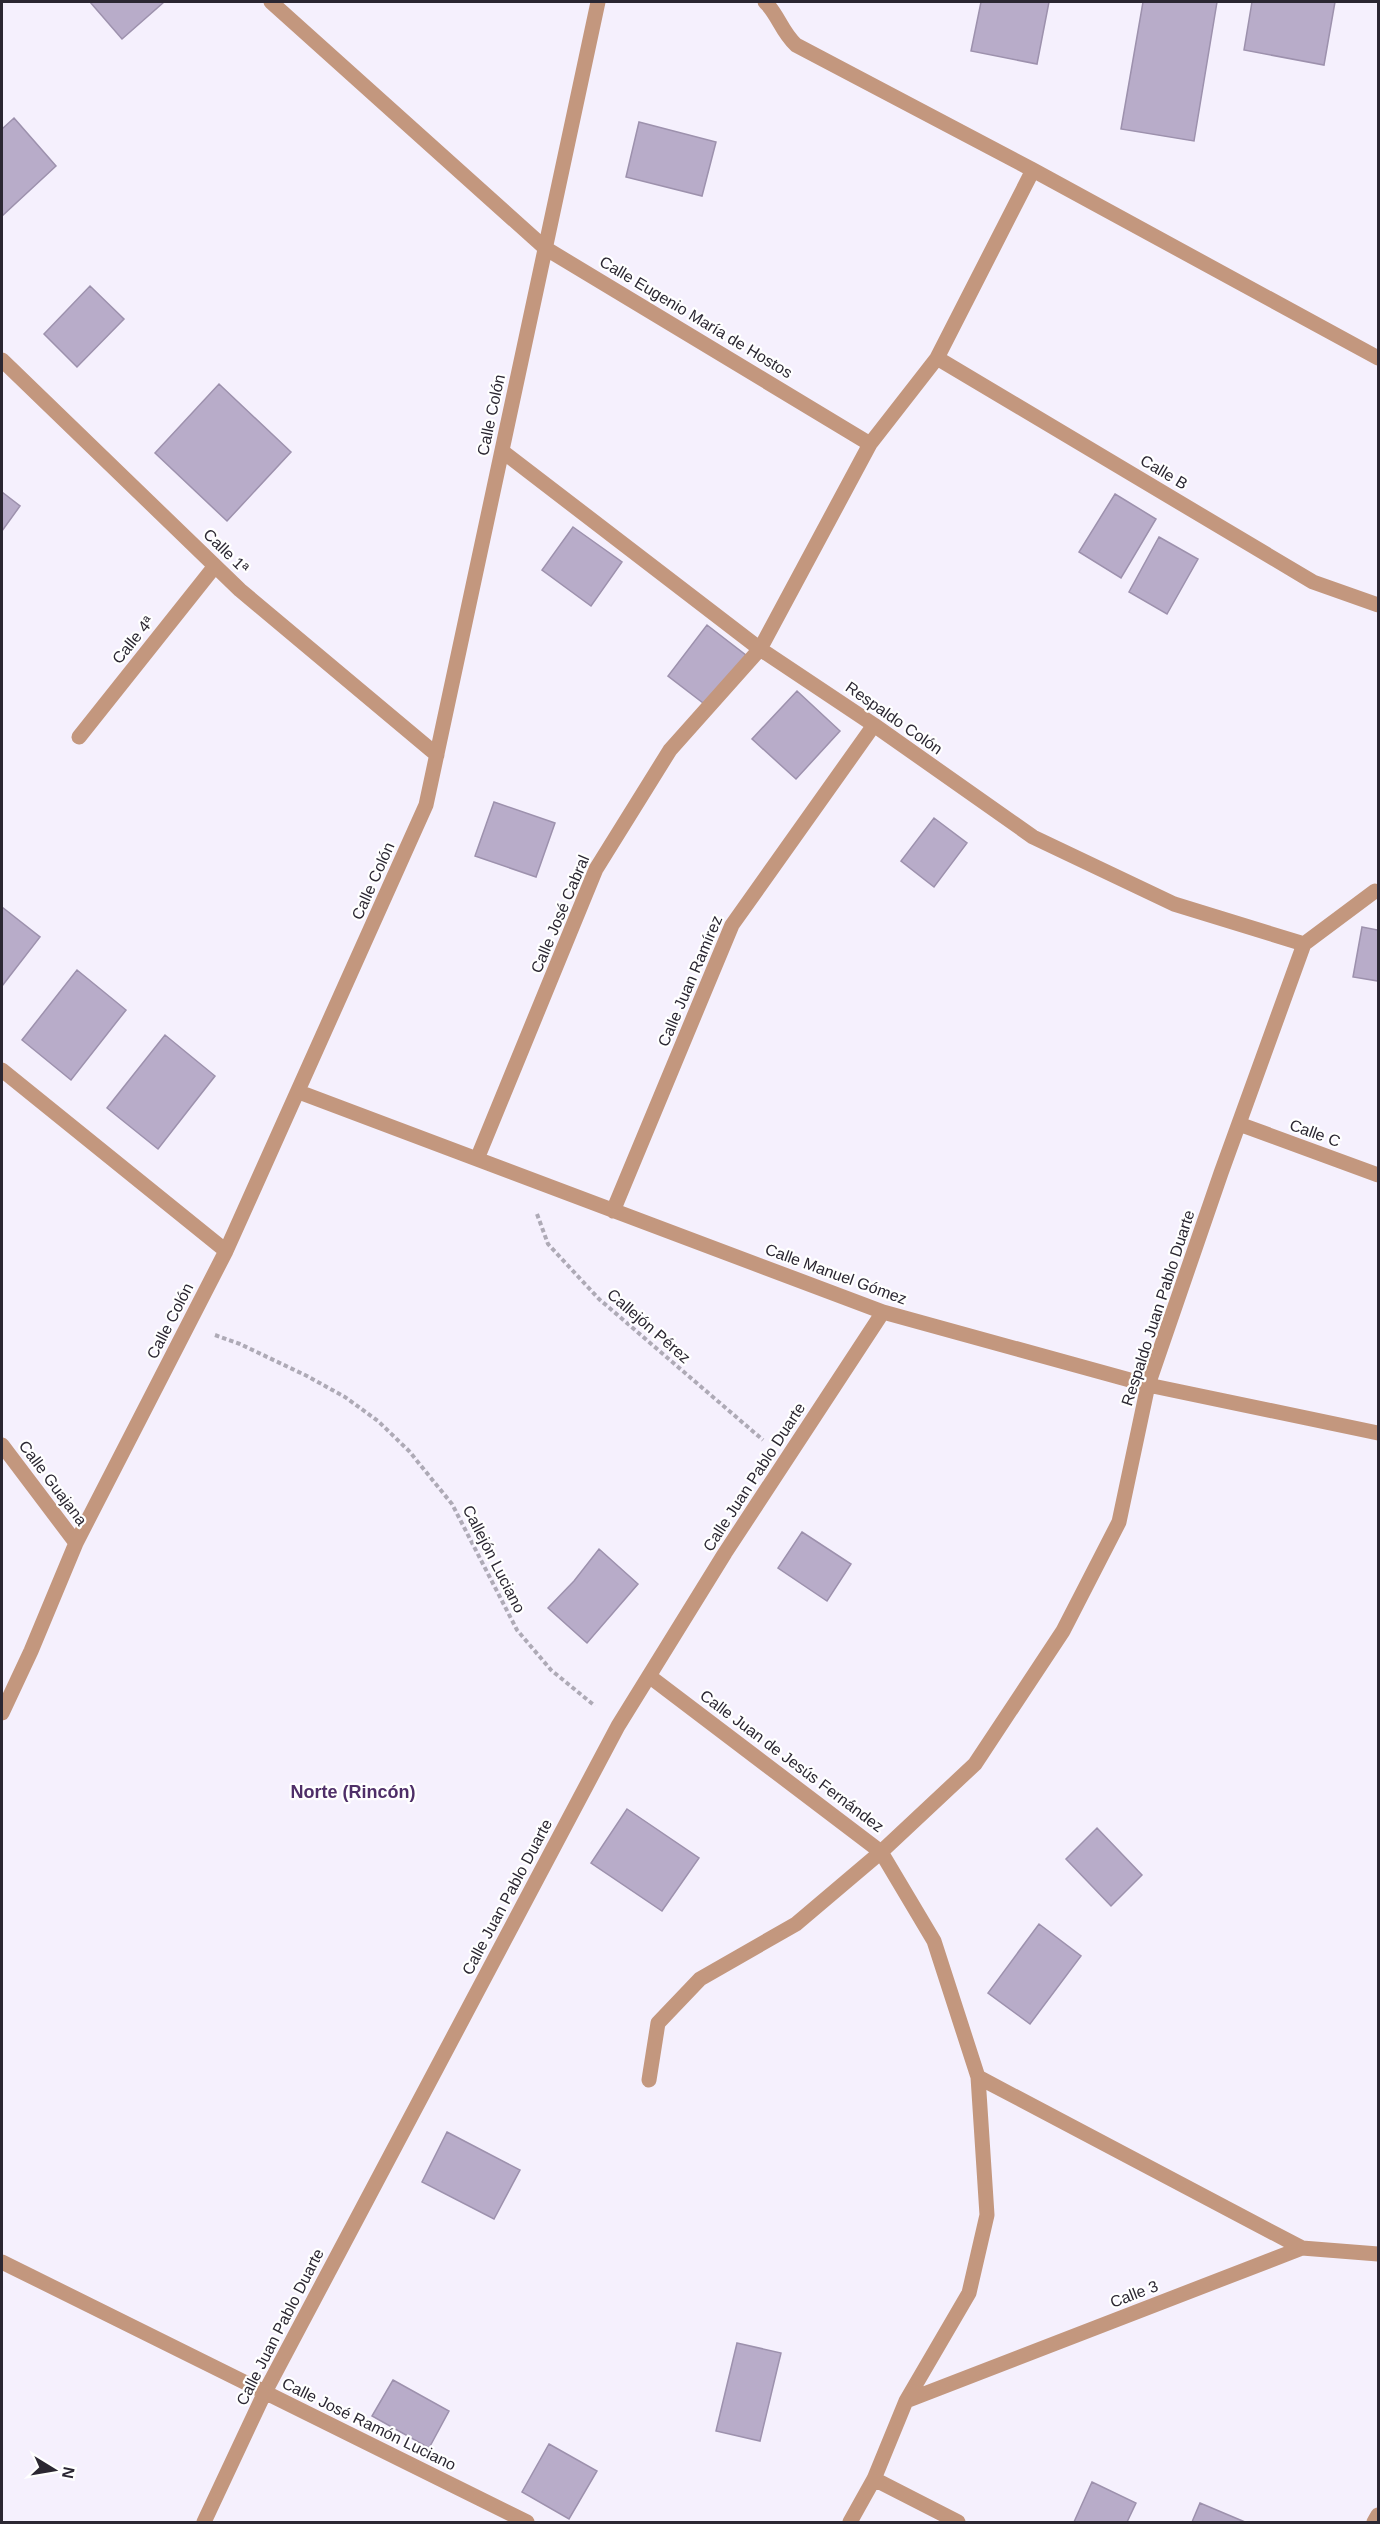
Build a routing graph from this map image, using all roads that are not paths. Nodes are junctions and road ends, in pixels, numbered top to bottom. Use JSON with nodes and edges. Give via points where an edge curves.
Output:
{"nodes":[{"id":1,"x":271,"y":2,"type":"edge"},
{"id":2,"x":598,"y":2,"type":"edge"},
{"id":3,"x":765,"y":2,"type":"edge"},
{"id":4,"x":1033,"y":170,"type":"junction"},
{"id":5,"x":546,"y":248,"type":"junction"},
{"id":6,"x":937,"y":358,"type":"junction"},
{"id":7,"x":1378,"y":358,"type":"edge"},
{"id":8,"x":2,"y":360,"type":"edge"},
{"id":9,"x":870,"y":444,"type":"junction"},
{"id":10,"x":502,"y":451,"type":"junction"},
{"id":11,"x":215,"y":566,"type":"junction"},
{"id":12,"x":1378,"y":605,"type":"edge"},
{"id":13,"x":760,"y":649,"type":"junction"},
{"id":14,"x":873,"y":725,"type":"junction"},
{"id":15,"x":79,"y":737,"type":"dead end"},
{"id":16,"x":437,"y":755,"type":"junction"},
{"id":17,"x":1378,"y":891,"type":"edge"},
{"id":18,"x":1304,"y":944,"type":"junction"},
{"id":19,"x":2,"y":1070,"type":"edge"},
{"id":20,"x":299,"y":1092,"type":"junction"},
{"id":21,"x":1239,"y":1124,"type":"junction"},
{"id":22,"x":477,"y":1160,"type":"junction"},
{"id":23,"x":1378,"y":1175,"type":"edge"},
{"id":24,"x":613,"y":1211,"type":"junction"},
{"id":25,"x":225,"y":1251,"type":"junction"},
{"id":26,"x":883,"y":1312,"type":"junction"},
{"id":27,"x":1148,"y":1385,"type":"junction"},
{"id":28,"x":1378,"y":1433,"type":"edge"},
{"id":29,"x":2,"y":1445,"type":"edge"},
{"id":30,"x":76,"y":1543,"type":"junction"},
{"id":31,"x":649,"y":1676,"type":"junction"},
{"id":32,"x":2,"y":1713,"type":"edge"},
{"id":33,"x":881,"y":1852,"type":"junction"},
{"id":34,"x":978,"y":2077,"type":"junction"},
{"id":35,"x":649,"y":2080,"type":"dead end"},
{"id":36,"x":1302,"y":2248,"type":"junction"},
{"id":37,"x":1378,"y":2254,"type":"edge"},
{"id":38,"x":2,"y":2262,"type":"edge"},
{"id":39,"x":265,"y":2392,"type":"junction"},
{"id":40,"x":906,"y":2401,"type":"junction"},
{"id":41,"x":874,"y":2479,"type":"junction"},
{"id":42,"x":1378,"y":2515,"type":"edge"},
{"id":43,"x":204,"y":2523,"type":"edge"},
{"id":44,"x":527,"y":2523,"type":"edge"},
{"id":45,"x":850,"y":2523,"type":"edge"},
{"id":46,"x":958,"y":2523,"type":"edge"},
{"id":47,"x":1374,"y":2523,"type":"edge"}],
"edges":[{"from":1,"to":5,"type":"street","name":"Calle Eugenio María de Hostos"},
{"from":2,"to":5,"type":"street","name":"Calle Colón"},
{"from":3,"to":4,"type":"street","via":[[784,34],[796,45]]},
{"from":4,"to":6,"type":"street"},
{"from":4,"to":7,"type":"street"},
{"from":5,"to":9,"type":"street","name":"Calle Eugenio María de Hostos"},
{"from":5,"to":10,"type":"street","name":"Calle Colón"},
{"from":6,"to":9,"type":"street"},
{"from":6,"to":12,"type":"street","name":"Calle B","via":[[1313,582]]},
{"from":8,"to":11,"type":"street","name":"Calle 1ª"},
{"from":9,"to":13,"type":"street","name":"Calle José Cabral"},
{"from":10,"to":13,"type":"street","name":"Respaldo Colón"},
{"from":10,"to":16,"type":"street","name":"Calle Colón"},
{"from":11,"to":15,"type":"street","name":"Calle 4ª"},
{"from":11,"to":16,"type":"street","name":"Calle 1ª"},
{"from":13,"to":14,"type":"street","name":"Respaldo Colón"},
{"from":13,"to":22,"type":"street","name":"Calle José Cabral","via":[[670,750],[596,869]]},
{"from":14,"to":18,"type":"street","name":"Respaldo Colón","via":[[1033,837],[1174,904]]},
{"from":14,"to":24,"type":"street","name":"Calle Juan Ramírez","via":[[732,925]]},
{"from":16,"to":20,"type":"street","name":"Calle Colón","via":[[426,805]]},
{"from":17,"to":18,"type":"street"},
{"from":18,"to":21,"type":"street","name":"Respaldo Juan Pablo Duarte"},
{"from":19,"to":25,"type":"street"},
{"from":20,"to":22,"type":"street","name":"Calle Manuel Gómez"},
{"from":20,"to":25,"type":"street","name":"Calle Colón"},
{"from":21,"to":23,"type":"street","name":"Calle C"},
{"from":21,"to":27,"type":"street","name":"Respaldo Juan Pablo Duarte"},
{"from":22,"to":24,"type":"street","name":"Calle Manuel Gómez"},
{"from":24,"to":26,"type":"street","name":"Calle Manuel Gómez"},
{"from":25,"to":30,"type":"street","name":"Calle Colón"},
{"from":26,"to":27,"type":"street","name":"Calle Manuel Gómez"},
{"from":26,"to":31,"type":"street","name":"Calle Juan Pablo Duarte"},
{"from":27,"to":28,"type":"street","name":"Calle Manuel Gómez"},
{"from":27,"to":33,"type":"street","name":"Respaldo Juan Pablo Duarte","via":[[1119,1522],[1063,1631],[975,1764]]},
{"from":29,"to":30,"type":"street","name":"Calle Guajana"},
{"from":30,"to":32,"type":"street","name":"Calle Colón"},
{"from":31,"to":33,"type":"street","name":"Calle Juan de Jesús Fernández"},
{"from":31,"to":39,"type":"street","name":"Calle Juan Pablo Duarte","via":[[618,1726]]},
{"from":33,"to":34,"type":"street","name":"Calle Juan de Jesús Fernández","via":[[934,1941]]},
{"from":33,"to":35,"type":"street","name":"Respaldo Juan Pablo Duarte","via":[[796,1924],[700,1979],[658,2023]]},
{"from":34,"to":36,"type":"street"},
{"from":34,"to":40,"type":"street","name":"Calle Juan de Jesús Fernández","via":[[987,2215],[969,2293]]},
{"from":36,"to":37,"type":"street","name":"Calle 3"},
{"from":36,"to":40,"type":"street","name":"Calle 3"},
{"from":38,"to":39,"type":"street","name":"Calle José Ramón Luciano"},
{"from":39,"to":43,"type":"street","name":"Calle Juan Pablo Duarte"},
{"from":39,"to":44,"type":"street","name":"Calle José Ramón Luciano"},
{"from":40,"to":41,"type":"street","name":"Calle Juan de Jesús Fernández"},
{"from":41,"to":45,"type":"street","name":"Calle Juan de Jesús Fernández"},
{"from":41,"to":46,"type":"street"},
{"from":42,"to":47,"type":"street"}]}
